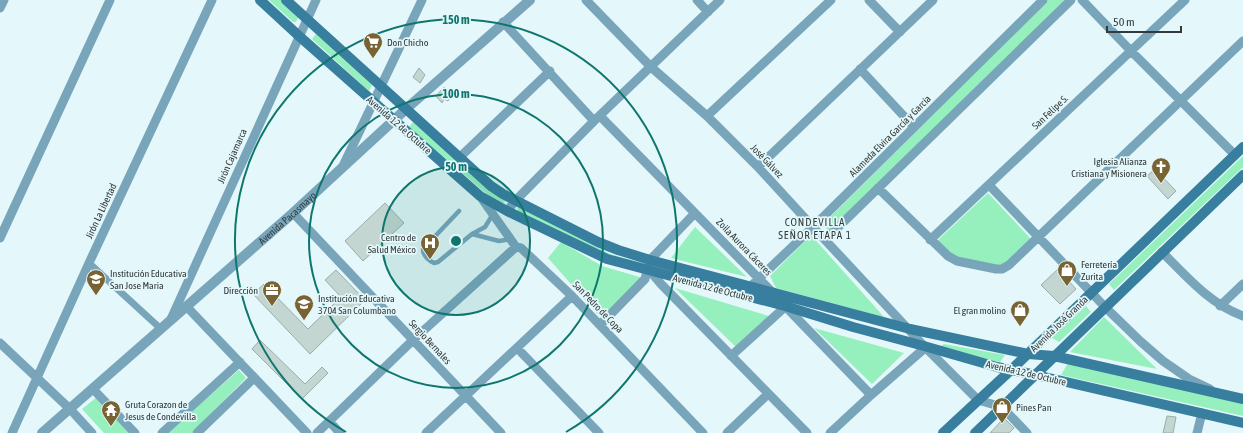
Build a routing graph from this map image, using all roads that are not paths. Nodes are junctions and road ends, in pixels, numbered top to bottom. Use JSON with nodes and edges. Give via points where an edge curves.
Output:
{"nodes":[{"id":1,"x":4,"y":0,"type":"edge"},
{"id":2,"x":110,"y":0,"type":"edge"},
{"id":3,"x":212,"y":0,"type":"edge"},
{"id":4,"x":260,"y":0,"type":"edge"},
{"id":5,"x":286,"y":0,"type":"edge"},
{"id":6,"x":316,"y":0,"type":"edge"},
{"id":7,"x":422,"y":0,"type":"edge"},
{"id":8,"x":530,"y":0,"type":"edge"},
{"id":9,"x":586,"y":0,"type":"edge"},
{"id":10,"x":697,"y":0,"type":"edge"},
{"id":11,"x":720,"y":0,"type":"edge"},
{"id":12,"x":831,"y":0,"type":"edge"},
{"id":13,"x":869,"y":0,"type":"edge"},
{"id":14,"x":933,"y":0,"type":"edge"},
{"id":15,"x":1043,"y":0,"type":"edge"},
{"id":16,"x":1071,"y":0,"type":"edge"},
{"id":17,"x":1082,"y":0,"type":"edge"},
{"id":18,"x":1185,"y":0,"type":"edge"},
{"id":19,"x":0,"y":8,"type":"edge"},
{"id":20,"x":708,"y":12,"type":"junction"},
{"id":21,"x":306,"y":19,"type":"junction"},
{"id":22,"x":503,"y":22,"type":"junction"},
{"id":23,"x":900,"y":32,"type":"junction"},
{"id":24,"x":299,"y":36,"type":"junction"},
{"id":25,"x":1243,"y":41,"type":"edge"},
{"id":26,"x":1131,"y":51,"type":"junction"},
{"id":27,"x":651,"y":66,"type":"junction"},
{"id":28,"x":860,"y":69,"type":"junction"},
{"id":29,"x":550,"y":71,"type":"junction"},
{"id":30,"x":381,"y":86,"type":"junction"},
{"id":31,"x":1180,"y":100,"type":"junction"},
{"id":32,"x":374,"y":103,"type":"junction"},
{"id":33,"x":406,"y":109,"type":"junction"},
{"id":34,"x":707,"y":116,"type":"junction"},
{"id":35,"x":597,"y":118,"type":"junction"},
{"id":36,"x":394,"y":120,"type":"junction"},
{"id":37,"x":914,"y":127,"type":"junction"},
{"id":38,"x":1243,"y":147,"type":"edge"},
{"id":39,"x":1235,"y":155,"type":"junction"},
{"id":40,"x":459,"y":158,"type":"junction"},
{"id":41,"x":758,"y":167,"type":"junction"},
{"id":42,"x":342,"y":169,"type":"junction"},
{"id":43,"x":1243,"y":175,"type":"edge"},
{"id":44,"x":988,"y":185,"type":"junction"},
{"id":45,"x":878,"y":188,"type":"junction"},
{"id":46,"x":480,"y":196,"type":"junction"},
{"id":47,"x":516,"y":200,"type":"junction"},
{"id":48,"x":459,"y":211,"type":"dead end"},
{"id":49,"x":507,"y":211,"type":"junction"},
{"id":50,"x":293,"y":213,"type":"junction"},
{"id":51,"x":695,"y":213,"type":"junction"},
{"id":52,"x":493,"y":214,"type":"junction"},
{"id":53,"x":813,"y":227,"type":"junction"},
{"id":54,"x":472,"y":234,"type":"junction"},
{"id":55,"x":1038,"y":237,"type":"junction"},
{"id":56,"x":0,"y":238,"type":"edge"},
{"id":57,"x":825,"y":240,"type":"junction"},
{"id":58,"x":930,"y":240,"type":"junction"},
{"id":59,"x":514,"y":243,"type":"junction"},
{"id":60,"x":1162,"y":252,"type":"junction"},
{"id":61,"x":650,"y":260,"type":"junction"},
{"id":62,"x":89,"y":263,"type":"junction"},
{"id":63,"x":649,"y":271,"type":"junction"},
{"id":64,"x":758,"y":278,"type":"junction"},
{"id":65,"x":1243,"y":284,"type":"edge"},
{"id":66,"x":751,"y":286,"type":"junction"},
{"id":67,"x":772,"y":292,"type":"junction"},
{"id":68,"x":1091,"y":293,"type":"junction"},
{"id":69,"x":572,"y":296,"type":"junction"},
{"id":70,"x":1220,"y":306,"type":"junction"},
{"id":71,"x":187,"y":307,"type":"junction"},
{"id":72,"x":785,"y":307,"type":"junction"},
{"id":73,"x":1105,"y":307,"type":"junction"},
{"id":74,"x":1243,"y":316,"type":"edge"},
{"id":75,"x":170,"y":321,"type":"junction"},
{"id":76,"x":600,"y":325,"type":"junction"},
{"id":77,"x":161,"y":329,"type":"junction"},
{"id":78,"x":910,"y":330,"type":"junction"},
{"id":79,"x":413,"y":340,"type":"junction"},
{"id":80,"x":0,"y":342,"type":"edge"},
{"id":81,"x":925,"y":346,"type":"junction"},
{"id":82,"x":517,"y":348,"type":"junction"},
{"id":83,"x":1028,"y":354,"type":"junction"},
{"id":84,"x":731,"y":356,"type":"junction"},
{"id":85,"x":1054,"y":356,"type":"junction"},
{"id":86,"x":240,"y":362,"type":"junction"},
{"id":87,"x":1011,"y":370,"type":"junction"},
{"id":88,"x":1036,"y":375,"type":"junction"},
{"id":89,"x":37,"y":377,"type":"junction"},
{"id":90,"x":254,"y":378,"type":"junction"},
{"id":91,"x":93,"y":388,"type":"junction"},
{"id":92,"x":768,"y":394,"type":"junction"},
{"id":93,"x":870,"y":395,"type":"junction"},
{"id":94,"x":1223,"y":395,"type":"junction"},
{"id":95,"x":465,"y":396,"type":"junction"},
{"id":96,"x":1243,"y":399,"type":"edge"},
{"id":97,"x":978,"y":400,"type":"junction"},
{"id":98,"x":1002,"y":407,"type":"junction"},
{"id":99,"x":70,"y":409,"type":"junction"},
{"id":100,"x":1202,"y":414,"type":"junction"},
{"id":101,"x":329,"y":421,"type":"junction"},
{"id":102,"x":1243,"y":423,"type":"edge"},
{"id":103,"x":12,"y":433,"type":"edge"},
{"id":104,"x":42,"y":433,"type":"edge"},
{"id":105,"x":92,"y":433,"type":"edge"},
{"id":106,"x":135,"y":433,"type":"edge"},
{"id":107,"x":162,"y":433,"type":"edge"},
{"id":108,"x":197,"y":433,"type":"edge"},
{"id":109,"x":306,"y":433,"type":"edge"},
{"id":110,"x":317,"y":433,"type":"edge"},
{"id":111,"x":340,"y":433,"type":"edge"},
{"id":112,"x":426,"y":433,"type":"edge"},
{"id":113,"x":501,"y":433,"type":"edge"},
{"id":114,"x":599,"y":433,"type":"edge"},
{"id":115,"x":703,"y":433,"type":"edge"},
{"id":116,"x":727,"y":433,"type":"edge"},
{"id":117,"x":807,"y":433,"type":"edge"},
{"id":118,"x":830,"y":433,"type":"edge"},
{"id":119,"x":943,"y":433,"type":"edge"},
{"id":120,"x":975,"y":433,"type":"edge"},
{"id":121,"x":1027,"y":433,"type":"edge"},
{"id":122,"x":1197,"y":433,"type":"edge"}],
"edges":[{"from":1,"to":19,"type":"street"},
{"from":2,"to":56,"type":"street"},
{"from":3,"to":62,"type":"street","name":"Jirón La Libertad"},
{"from":4,"to":24,"type":"main road","name":"Avenida 12 de Octubre"},
{"from":5,"to":21,"type":"main road","name":"Avenida 12 de Octubre"},
{"from":6,"to":21,"type":"street","name":"Jirón Cajamarca"},
{"from":7,"to":30,"type":"street"},
{"from":8,"to":22,"type":"street","name":"Avenida Pacasmayo"},
{"from":9,"to":27,"type":"street","name":"José Gálvez"},
{"from":10,"to":20,"type":"street"},
{"from":11,"to":20,"type":"street"},
{"from":12,"to":34,"type":"street"},
{"from":13,"to":23,"type":"street"},
{"from":14,"to":23,"type":"street"},
{"from":15,"to":37,"type":"street","name":"Alameda Elvira García y García"},
{"from":16,"to":45,"type":"street"},
{"from":17,"to":26,"type":"street"},
{"from":18,"to":26,"type":"street","name":"San Felipe S."},
{"from":20,"to":27,"type":"street"},
{"from":21,"to":24,"type":"street","name":"Jirón Cajamarca"},
{"from":21,"to":30,"type":"main road","name":"Avenida 12 de Octubre"},
{"from":22,"to":29,"type":"street","name":"Zoila Aurora Cáceres"},
{"from":22,"to":33,"type":"street","name":"Avenida Pacasmayo"},
{"from":23,"to":28,"type":"street"},
{"from":24,"to":32,"type":"main road","name":"Avenida 12 de Octubre"},
{"from":24,"to":75,"type":"street","name":"Jirón Cajamarca"},
{"from":25,"to":31,"type":"street"},
{"from":26,"to":31,"type":"street"},
{"from":26,"to":44,"type":"street","name":"San Felipe S."},
{"from":27,"to":34,"type":"street","name":"José Gálvez"},
{"from":27,"to":35,"type":"street"},
{"from":28,"to":37,"type":"street"},
{"from":28,"to":41,"type":"street"},
{"from":29,"to":35,"type":"street","name":"Zoila Aurora Cáceres"},
{"from":29,"to":40,"type":"street"},
{"from":30,"to":32,"type":"street"},
{"from":30,"to":33,"type":"main road","name":"Avenida 12 de Octubre"},
{"from":31,"to":39,"type":"street"},
{"from":31,"to":55,"type":"street"},
{"from":32,"to":36,"type":"main road","name":"Avenida 12 de Octubre"},
{"from":32,"to":42,"type":"street"},
{"from":33,"to":36,"type":"street","name":"Avenida Pacasmayo"},
{"from":33,"to":40,"type":"main road","name":"Avenida 12 de Octubre"},
{"from":34,"to":41,"type":"street","name":"José Gálvez"},
{"from":35,"to":47,"type":"street"},
{"from":35,"to":51,"type":"street","name":"Zoila Aurora Cáceres"},
{"from":36,"to":42,"type":"street","name":"Avenida Pacasmayo"},
{"from":36,"to":46,"type":"main road","name":"Avenida 12 de Octubre"},
{"from":37,"to":53,"type":"street","name":"Alameda Elvira García y García"},
{"from":38,"to":39,"type":"main road","name":"Avenida José Granda"},
{"from":39,"to":68,"type":"main road","name":"Avenida José Granda"},
{"from":40,"to":47,"type":"main road","name":"Avenida 12 de Octubre","via":[[491,186]]},
{"from":41,"to":53,"type":"street","name":"José Gálvez"},
{"from":42,"to":50,"type":"street","name":"Avenida Pacasmayo"},
{"from":43,"to":60,"type":"main road","name":"Avenida José Granda"},
{"from":44,"to":55,"type":"street"},
{"from":44,"to":58,"type":"street","name":"San Felipe S."},
{"from":45,"to":57,"type":"street"},
{"from":45,"to":58,"type":"street"},
{"from":46,"to":49,"type":"main road","name":"Avenida 12 de Octubre"},
{"from":46,"to":52,"type":"street","name":"San Pedro de Copa"},
{"from":47,"to":49,"type":"street"},
{"from":47,"to":61,"type":"main road","name":"Avenida 12 de Octubre","via":[[598,242]]},
{"from":48,"to":54,"type":"lane","via":[[425,245],[423,253],[430,262],[438,262]]},
{"from":49,"to":63,"type":"main road","name":"Avenida 12 de Octubre","via":[[607,259]]},
{"from":50,"to":71,"type":"street","name":"Avenida Pacasmayo"},
{"from":50,"to":79,"type":"street","name":"Sergio Bernales"},
{"from":51,"to":61,"type":"street"},
{"from":51,"to":64,"type":"street","name":"Zoila Aurora Cáceres"},
{"from":52,"to":54,"type":"lane","via":[[484,227]]},
{"from":52,"to":59,"type":"street","name":"San Pedro de Copa"},
{"from":53,"to":57,"type":"street","name":"José Gálvez"},
{"from":53,"to":64,"type":"street","name":"Alameda Elvira García y García"},
{"from":54,"to":59,"type":"lane"},
{"from":55,"to":58,"type":"street","via":[[1009,265],[996,270],[957,261]]},
{"from":55,"to":68,"type":"street"},
{"from":57,"to":78,"type":"street","name":"José Gálvez"},
{"from":59,"to":69,"type":"street","name":"San Pedro de Copa"},
{"from":59,"to":79,"type":"street"},
{"from":60,"to":70,"type":"street","via":[[1203,293]]},
{"from":60,"to":73,"type":"main road","name":"Avenida José Granda"},
{"from":61,"to":63,"type":"street"},
{"from":61,"to":66,"type":"main road","name":"Avenida 12 de Octubre"},
{"from":62,"to":77,"type":"street"},
{"from":62,"to":89,"type":"street","name":"Jirón La Libertad"},
{"from":63,"to":72,"type":"main road","name":"Avenida 12 de Octubre"},
{"from":63,"to":76,"type":"street","via":[[645,279]]},
{"from":63,"to":84,"type":"street"},
{"from":64,"to":66,"type":"street","name":"Alameda Elvira García y García"},
{"from":64,"to":67,"type":"street","name":"Zoila Aurora Cáceres"},
{"from":65,"to":70,"type":"street"},
{"from":66,"to":67,"type":"main road","name":"Avenida 12 de Octubre"},
{"from":67,"to":72,"type":"street","name":"Zoila Aurora Cáceres"},
{"from":67,"to":78,"type":"main road","name":"Avenida 12 de Octubre"},
{"from":68,"to":73,"type":"street"},
{"from":68,"to":83,"type":"main road","name":"Avenida José Granda"},
{"from":69,"to":76,"type":"street","name":"San Pedro de Copa"},
{"from":69,"to":82,"type":"street"},
{"from":70,"to":74,"type":"street"},
{"from":71,"to":75,"type":"street","name":"Avenida Pacasmayo"},
{"from":71,"to":86,"type":"street"},
{"from":72,"to":81,"type":"main road","name":"Avenida 12 de Octubre"},
{"from":72,"to":84,"type":"street"},
{"from":72,"to":93,"type":"street","name":"Zoila Aurora Cáceres"},
{"from":73,"to":85,"type":"main road","name":"Avenida José Granda"},
{"from":73,"to":94,"type":"street","via":[[1163,361],[1189,379]]},
{"from":75,"to":77,"type":"street","name":"Avenida Pacasmayo"},
{"from":76,"to":115,"type":"street","name":"San Pedro de Copa"},
{"from":77,"to":91,"type":"street","name":"Avenida Pacasmayo"},
{"from":78,"to":81,"type":"street","name":"José Gálvez"},
{"from":78,"to":83,"type":"main road","name":"Avenida 12 de Octubre"},
{"from":79,"to":95,"type":"street","name":"Sergio Bernales"},
{"from":79,"to":101,"type":"street"},
{"from":80,"to":89,"type":"street"},
{"from":81,"to":87,"type":"main road","name":"Avenida 12 de Octubre"},
{"from":81,"to":93,"type":"street"},
{"from":81,"to":97,"type":"street","name":"José Gálvez"},
{"from":82,"to":95,"type":"street"},
{"from":82,"to":114,"type":"street"},
{"from":83,"to":85,"type":"main road","name":"Avenida 12 de Octubre"},
{"from":83,"to":87,"type":"main road","name":"Avenida José Granda"},
{"from":84,"to":92,"type":"street"},
{"from":85,"to":88,"type":"main road","name":"Avenida José Granda"},
{"from":85,"to":94,"type":"main road","name":"Avenida 12 de Octubre"},
{"from":86,"to":90,"type":"street"},
{"from":86,"to":107,"type":"street"},
{"from":87,"to":88,"type":"main road","name":"Avenida 12 de Octubre"},
{"from":87,"to":97,"type":"main road","name":"Avenida José Granda"},
{"from":88,"to":98,"type":"main road","name":"Avenida José Granda"},
{"from":88,"to":100,"type":"main road","name":"Avenida 12 de Octubre"},
{"from":89,"to":99,"type":"street"},
{"from":89,"to":103,"type":"street","name":"Jirón La Libertad"},
{"from":90,"to":108,"type":"street"},
{"from":90,"to":109,"type":"street"},
{"from":91,"to":99,"type":"street","name":"Avenida Pacasmayo"},
{"from":91,"to":106,"type":"street"},
{"from":92,"to":116,"type":"street"},
{"from":92,"to":117,"type":"street"},
{"from":93,"to":118,"type":"street"},
{"from":94,"to":96,"type":"main road","name":"Avenida 12 de Octubre"},
{"from":95,"to":112,"type":"street"},
{"from":95,"to":113,"type":"street","name":"Sergio Bernales"},
{"from":97,"to":98,"type":"street"},
{"from":97,"to":119,"type":"main road","name":"Avenida José Granda"},
{"from":98,"to":120,"type":"main road","name":"Avenida José Granda"},
{"from":98,"to":121,"type":"street"},
{"from":99,"to":104,"type":"street","name":"Avenida Pacasmayo"},
{"from":99,"to":105,"type":"street"},
{"from":100,"to":102,"type":"main road","name":"Avenida 12 de Octubre"},
{"from":100,"to":122,"type":"street"},
{"from":101,"to":110,"type":"street"},
{"from":101,"to":111,"type":"street"}]}
